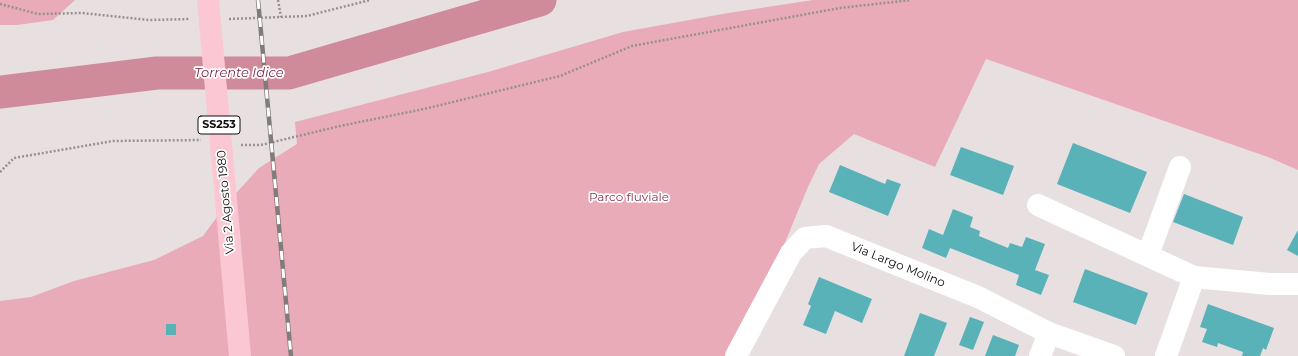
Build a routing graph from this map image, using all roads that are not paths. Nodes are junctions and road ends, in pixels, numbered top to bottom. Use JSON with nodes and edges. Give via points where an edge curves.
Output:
{"nodes":[{"id":1,"x":208,"y":0,"type":"edge"},
{"id":2,"x":1180,"y":168,"type":"dead end"},
{"id":3,"x":1038,"y":205,"type":"dead end"},
{"id":4,"x":1148,"y":255,"type":"junction"},
{"id":5,"x":1194,"y":277,"type":"junction"},
{"id":6,"x":1298,"y":284,"type":"edge"},
{"id":7,"x":1049,"y":332,"type":"junction"},
{"id":8,"x":240,"y":356,"type":"edge"},
{"id":9,"x":736,"y":356,"type":"edge"},
{"id":10,"x":1040,"y":356,"type":"edge"},
{"id":11,"x":1114,"y":356,"type":"edge"},
{"id":12,"x":1166,"y":356,"type":"edge"}],
"edges":[{"from":1,"to":8,"type":"main road","name":"Via 2 Agosto 1980","number":"SS253"},
{"from":2,"to":4,"type":"street"},
{"from":3,"to":4,"type":"street"},
{"from":4,"to":5,"type":"street"},
{"from":5,"to":6,"type":"street"},
{"from":5,"to":12,"type":"street"},
{"from":7,"to":9,"type":"street","name":"Via Largo Molino","via":[[978,297],[826,236],[805,238],[791,253]]},
{"from":7,"to":10,"type":"street"},
{"from":7,"to":11,"type":"street","name":"Via Largo Molino"}]}
